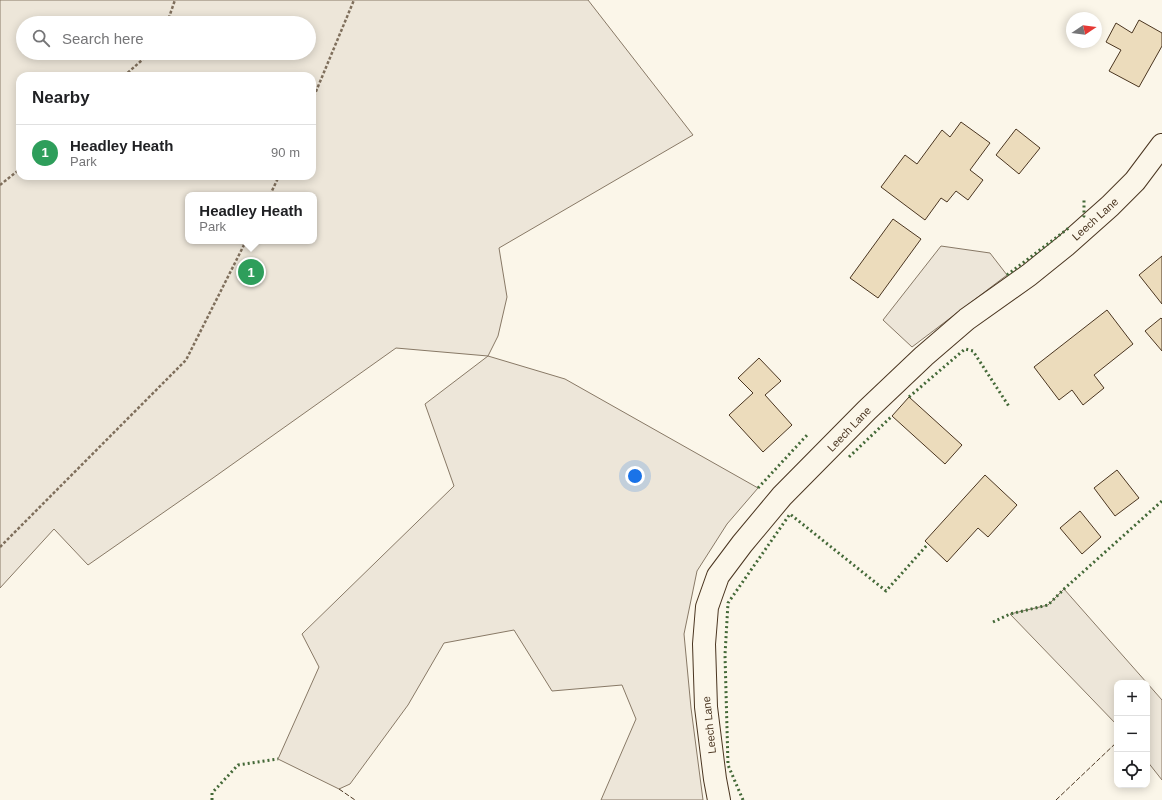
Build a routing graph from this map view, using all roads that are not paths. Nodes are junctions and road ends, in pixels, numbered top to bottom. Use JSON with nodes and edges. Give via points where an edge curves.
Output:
{"nodes":[{"id":1,"x":1162,"y":145,"type":"edge"},
{"id":2,"x":719,"y":800,"type":"edge"}],
"edges":[{"from":1,"to":2,"type":"main road","name":"Leech Lane","via":[[1135,181],[1110,206],[1029,275],[967,319],[872,405],[782,496],[718,576],[707,607],[704,644],[706,707]]}]}
